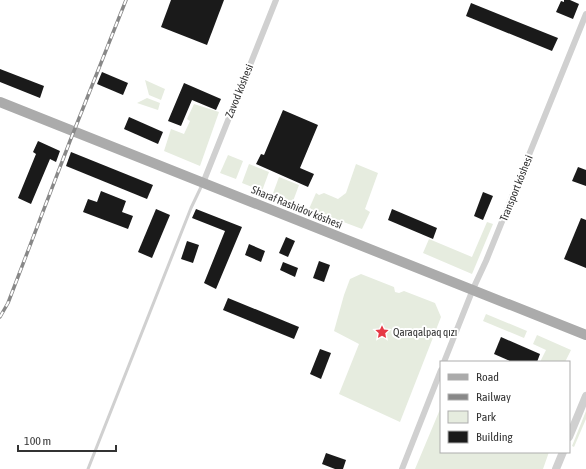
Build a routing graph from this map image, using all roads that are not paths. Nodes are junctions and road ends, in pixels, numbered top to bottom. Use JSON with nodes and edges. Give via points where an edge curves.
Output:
{"nodes":[{"id":1,"x":276,"y":0,"type":"edge"},
{"id":2,"x":586,"y":14,"type":"edge"},
{"id":3,"x":0,"y":102,"type":"edge"},
{"id":4,"x":203,"y":183,"type":"junction"},
{"id":5,"x":473,"y":289,"type":"junction"},
{"id":6,"x":586,"y":335,"type":"edge"},
{"id":7,"x":444,"y":361,"type":"edge"},
{"id":8,"x":440,"y":373,"type":"edge"},
{"id":9,"x":586,"y":396,"type":"edge"},
{"id":10,"x":570,"y":435,"type":"edge"},
{"id":11,"x":563,"y":453,"type":"edge"},
{"id":12,"x":88,"y":469,"type":"edge"},
{"id":13,"x":402,"y":469,"type":"edge"},
{"id":14,"x":556,"y":469,"type":"edge"}],
"edges":[{"from":1,"to":4,"type":"street","name":"Zavod kóshesi"},
{"from":2,"to":5,"type":"street","name":"Transport kóshesi"},
{"from":3,"to":4,"type":"main road","name":"Sharaf Rashidov kóshesi"},
{"from":4,"to":5,"type":"main road","name":"Sharaf Rashidov kóshesi"},
{"from":4,"to":12,"type":"lane"},
{"from":5,"to":6,"type":"main road","name":"Sharaf Rashidov kóshesi"},
{"from":5,"to":7,"type":"street","name":"Transport kóshesi"},
{"from":8,"to":13,"type":"street"},
{"from":9,"to":10,"type":"street"},
{"from":11,"to":14,"type":"street"}]}
